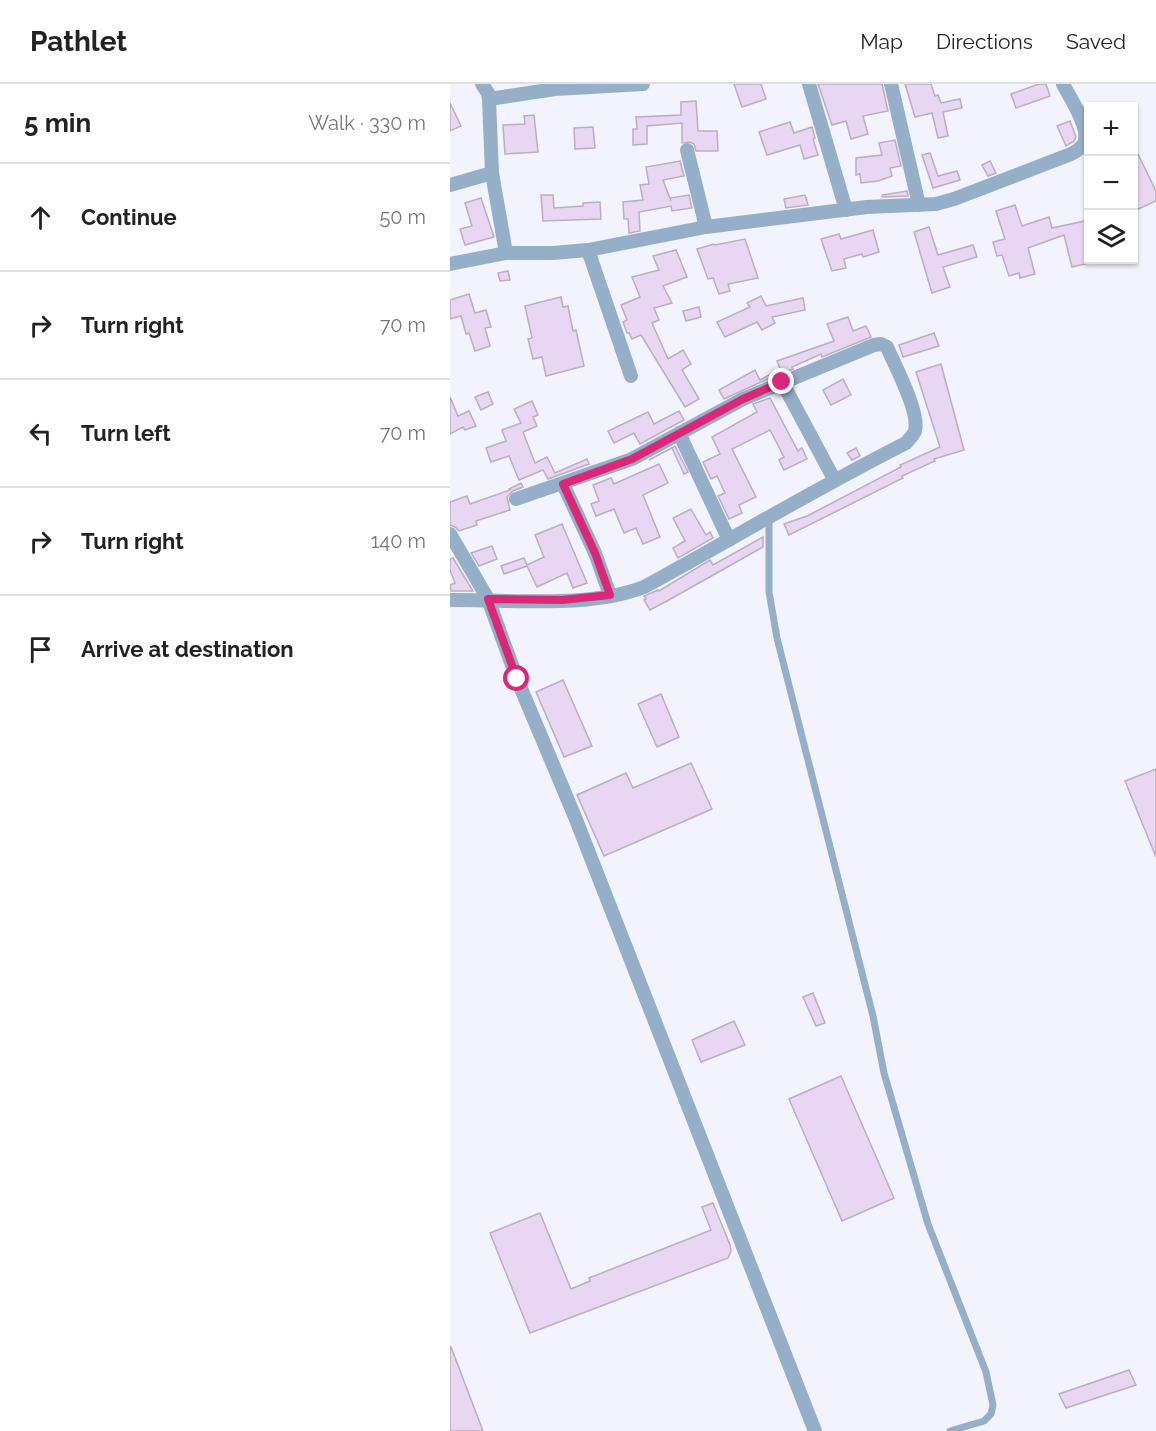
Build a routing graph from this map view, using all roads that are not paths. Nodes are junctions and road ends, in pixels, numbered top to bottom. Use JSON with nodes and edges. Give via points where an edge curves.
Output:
{"nodes":[{"id":1,"x":482,"y":84,"type":"edge"},
{"id":2,"x":643,"y":84,"type":"edge"},
{"id":3,"x":809,"y":84,"type":"edge"},
{"id":4,"x":891,"y":84,"type":"edge"},
{"id":5,"x":1063,"y":84,"type":"edge"},
{"id":6,"x":489,"y":99,"type":"junction"},
{"id":7,"x":687,"y":150,"type":"dead end"},
{"id":8,"x":492,"y":172,"type":"junction"},
{"id":9,"x":450,"y":185,"type":"edge"},
{"id":10,"x":919,"y":205,"type":"junction"},
{"id":11,"x":846,"y":210,"type":"junction"},
{"id":12,"x":706,"y":227,"type":"junction"},
{"id":13,"x":588,"y":250,"type":"junction"},
{"id":14,"x":506,"y":253,"type":"junction"},
{"id":15,"x":450,"y":264,"type":"edge"},
{"id":16,"x":631,"y":376,"type":"dead end"},
{"id":17,"x":782,"y":382,"type":"junction"},
{"id":18,"x":679,"y":433,"type":"junction"},
{"id":19,"x":834,"y":479,"type":"junction"},
{"id":20,"x":563,"y":484,"type":"junction"},
{"id":21,"x":516,"y":499,"type":"dead end"},
{"id":22,"x":769,"y":518,"type":"junction"},
{"id":23,"x":450,"y":534,"type":"edge"},
{"id":24,"x":729,"y":540,"type":"junction"},
{"id":25,"x":610,"y":595,"type":"junction"},
{"id":26,"x":488,"y":599,"type":"junction"},
{"id":27,"x":450,"y":600,"type":"edge"},
{"id":28,"x":815,"y":1431,"type":"edge"},
{"id":29,"x":950,"y":1431,"type":"edge"}],
"edges":[{"from":1,"to":6,"type":"street"},
{"from":2,"to":6,"type":"street","via":[[555,89]]},
{"from":3,"to":11,"type":"street"},
{"from":4,"to":10,"type":"street"},
{"from":5,"to":10,"type":"street","via":[[1084,124],[1083,146],[954,199]]},
{"from":6,"to":8,"type":"street"},
{"from":7,"to":12,"type":"street"},
{"from":8,"to":9,"type":"street"},
{"from":8,"to":14,"type":"street"},
{"from":10,"to":11,"type":"street"},
{"from":11,"to":12,"type":"street"},
{"from":12,"to":13,"type":"street"},
{"from":13,"to":14,"type":"street"},
{"from":13,"to":16,"type":"street"},
{"from":14,"to":15,"type":"street"},
{"from":17,"to":18,"type":"street"},
{"from":17,"to":19,"type":"street"},
{"from":17,"to":19,"type":"street","via":[[874,345],[887,347],[911,403],[913,436]]},
{"from":18,"to":20,"type":"street","via":[[632,459]]},
{"from":18,"to":24,"type":"street"},
{"from":19,"to":22,"type":"street"},
{"from":20,"to":21,"type":"street"},
{"from":20,"to":25,"type":"street"},
{"from":22,"to":24,"type":"street"},
{"from":22,"to":29,"type":"lane","via":[[769,592],[777,638],[884,1072],[928,1224],[986,1371],[993,1405],[984,1421]]},
{"from":23,"to":26,"type":"street"},
{"from":24,"to":25,"type":"street","via":[[644,587]]},
{"from":25,"to":26,"type":"street","via":[[562,600]]},
{"from":26,"to":27,"type":"street"},
{"from":26,"to":28,"type":"street"}]}
